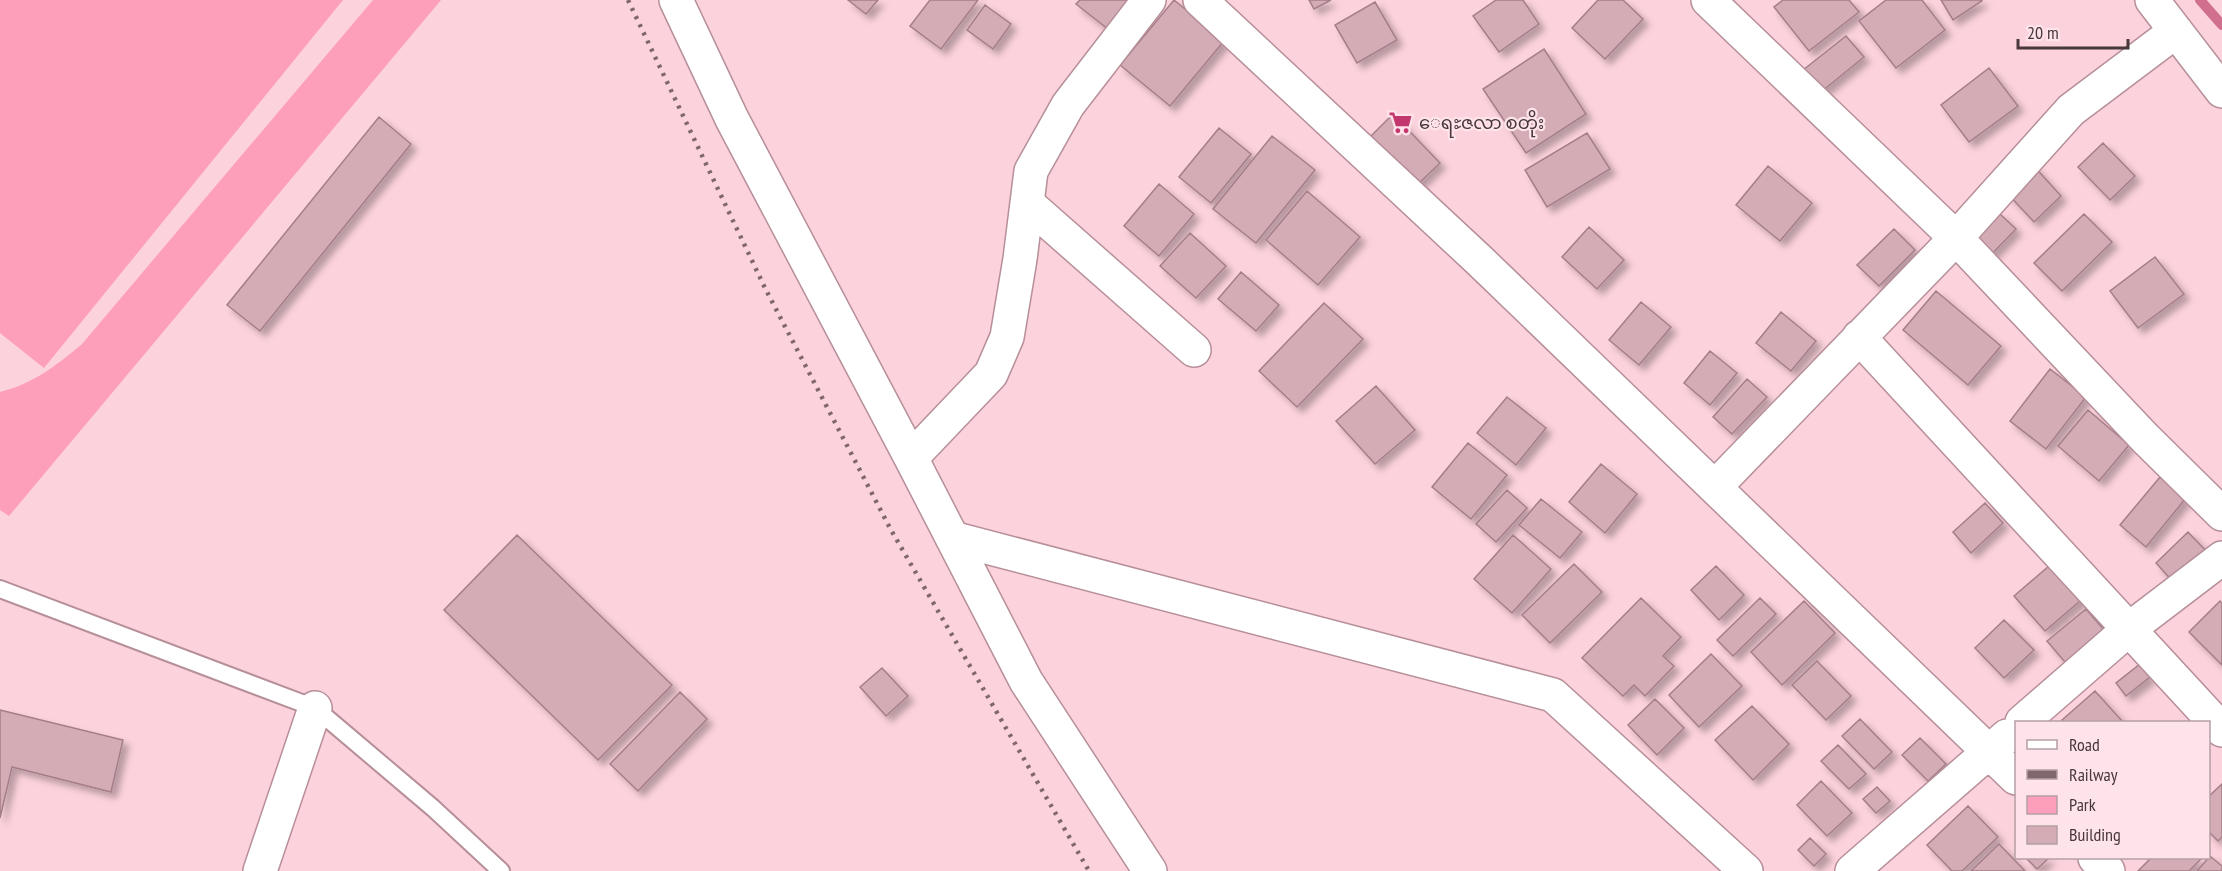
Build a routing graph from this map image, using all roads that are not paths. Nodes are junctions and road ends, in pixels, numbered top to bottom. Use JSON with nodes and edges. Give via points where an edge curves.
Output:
{"nodes":[{"id":1,"x":676,"y":0,"type":"edge"},
{"id":2,"x":1149,"y":0,"type":"edge"},
{"id":3,"x":1200,"y":0,"type":"edge"},
{"id":4,"x":1708,"y":0,"type":"edge"},
{"id":5,"x":2152,"y":0,"type":"edge"},
{"id":6,"x":2176,"y":31,"type":"junction"},
{"id":7,"x":2222,"y":91,"type":"edge"},
{"id":8,"x":1027,"y":203,"type":"junction"},
{"id":9,"x":1956,"y":238,"type":"junction"},
{"id":10,"x":1859,"y":338,"type":"junction"},
{"id":11,"x":1194,"y":350,"type":"dead end"},
{"id":12,"x":911,"y":458,"type":"junction"},
{"id":13,"x":1715,"y":487,"type":"junction"},
{"id":14,"x":2222,"y":514,"type":"edge"},
{"id":15,"x":952,"y":538,"type":"junction"},
{"id":16,"x":2222,"y":558,"type":"edge"},
{"id":17,"x":0,"y":589,"type":"edge"},
{"id":18,"x":2129,"y":629,"type":"junction"},
{"id":19,"x":315,"y":708,"type":"junction"},
{"id":20,"x":2024,"y":721,"type":"edge"},
{"id":21,"x":2015,"y":729,"type":"edge"},
{"id":22,"x":2222,"y":730,"type":"edge"},
{"id":23,"x":1990,"y":751,"type":"junction"},
{"id":24,"x":2015,"y":777,"type":"edge"},
{"id":25,"x":2096,"y":859,"type":"edge"},
{"id":26,"x":260,"y":871,"type":"edge"},
{"id":27,"x":501,"y":871,"type":"edge"},
{"id":28,"x":1150,"y":871,"type":"edge"},
{"id":29,"x":1746,"y":871,"type":"edge"},
{"id":30,"x":1852,"y":871,"type":"edge"},
{"id":31,"x":2108,"y":871,"type":"edge"}],
"edges":[{"from":1,"to":12,"type":"street","via":[[732,119]]},
{"from":2,"to":8,"type":"street","via":[[1068,105],[1031,171]]},
{"from":3,"to":13,"type":"street"},
{"from":4,"to":9,"type":"street"},
{"from":5,"to":6,"type":"street"},
{"from":6,"to":7,"type":"street"},
{"from":6,"to":9,"type":"street","via":[[2071,110]]},
{"from":8,"to":11,"type":"street"},
{"from":8,"to":12,"type":"street","via":[[1007,337],[991,374]]},
{"from":9,"to":10,"type":"street"},
{"from":9,"to":14,"type":"street"},
{"from":10,"to":13,"type":"street"},
{"from":10,"to":18,"type":"street"},
{"from":12,"to":15,"type":"street"},
{"from":13,"to":23,"type":"street"},
{"from":15,"to":28,"type":"street","via":[[1026,681]]},
{"from":15,"to":29,"type":"street","via":[[1553,695]]},
{"from":16,"to":18,"type":"street"},
{"from":17,"to":19,"type":"lane"},
{"from":18,"to":20,"type":"street"},
{"from":18,"to":22,"type":"street"},
{"from":19,"to":26,"type":"street"},
{"from":19,"to":27,"type":"lane"},
{"from":21,"to":23,"type":"street"},
{"from":23,"to":24,"type":"street"},
{"from":23,"to":30,"type":"street"},
{"from":25,"to":31,"type":"street"}]}
